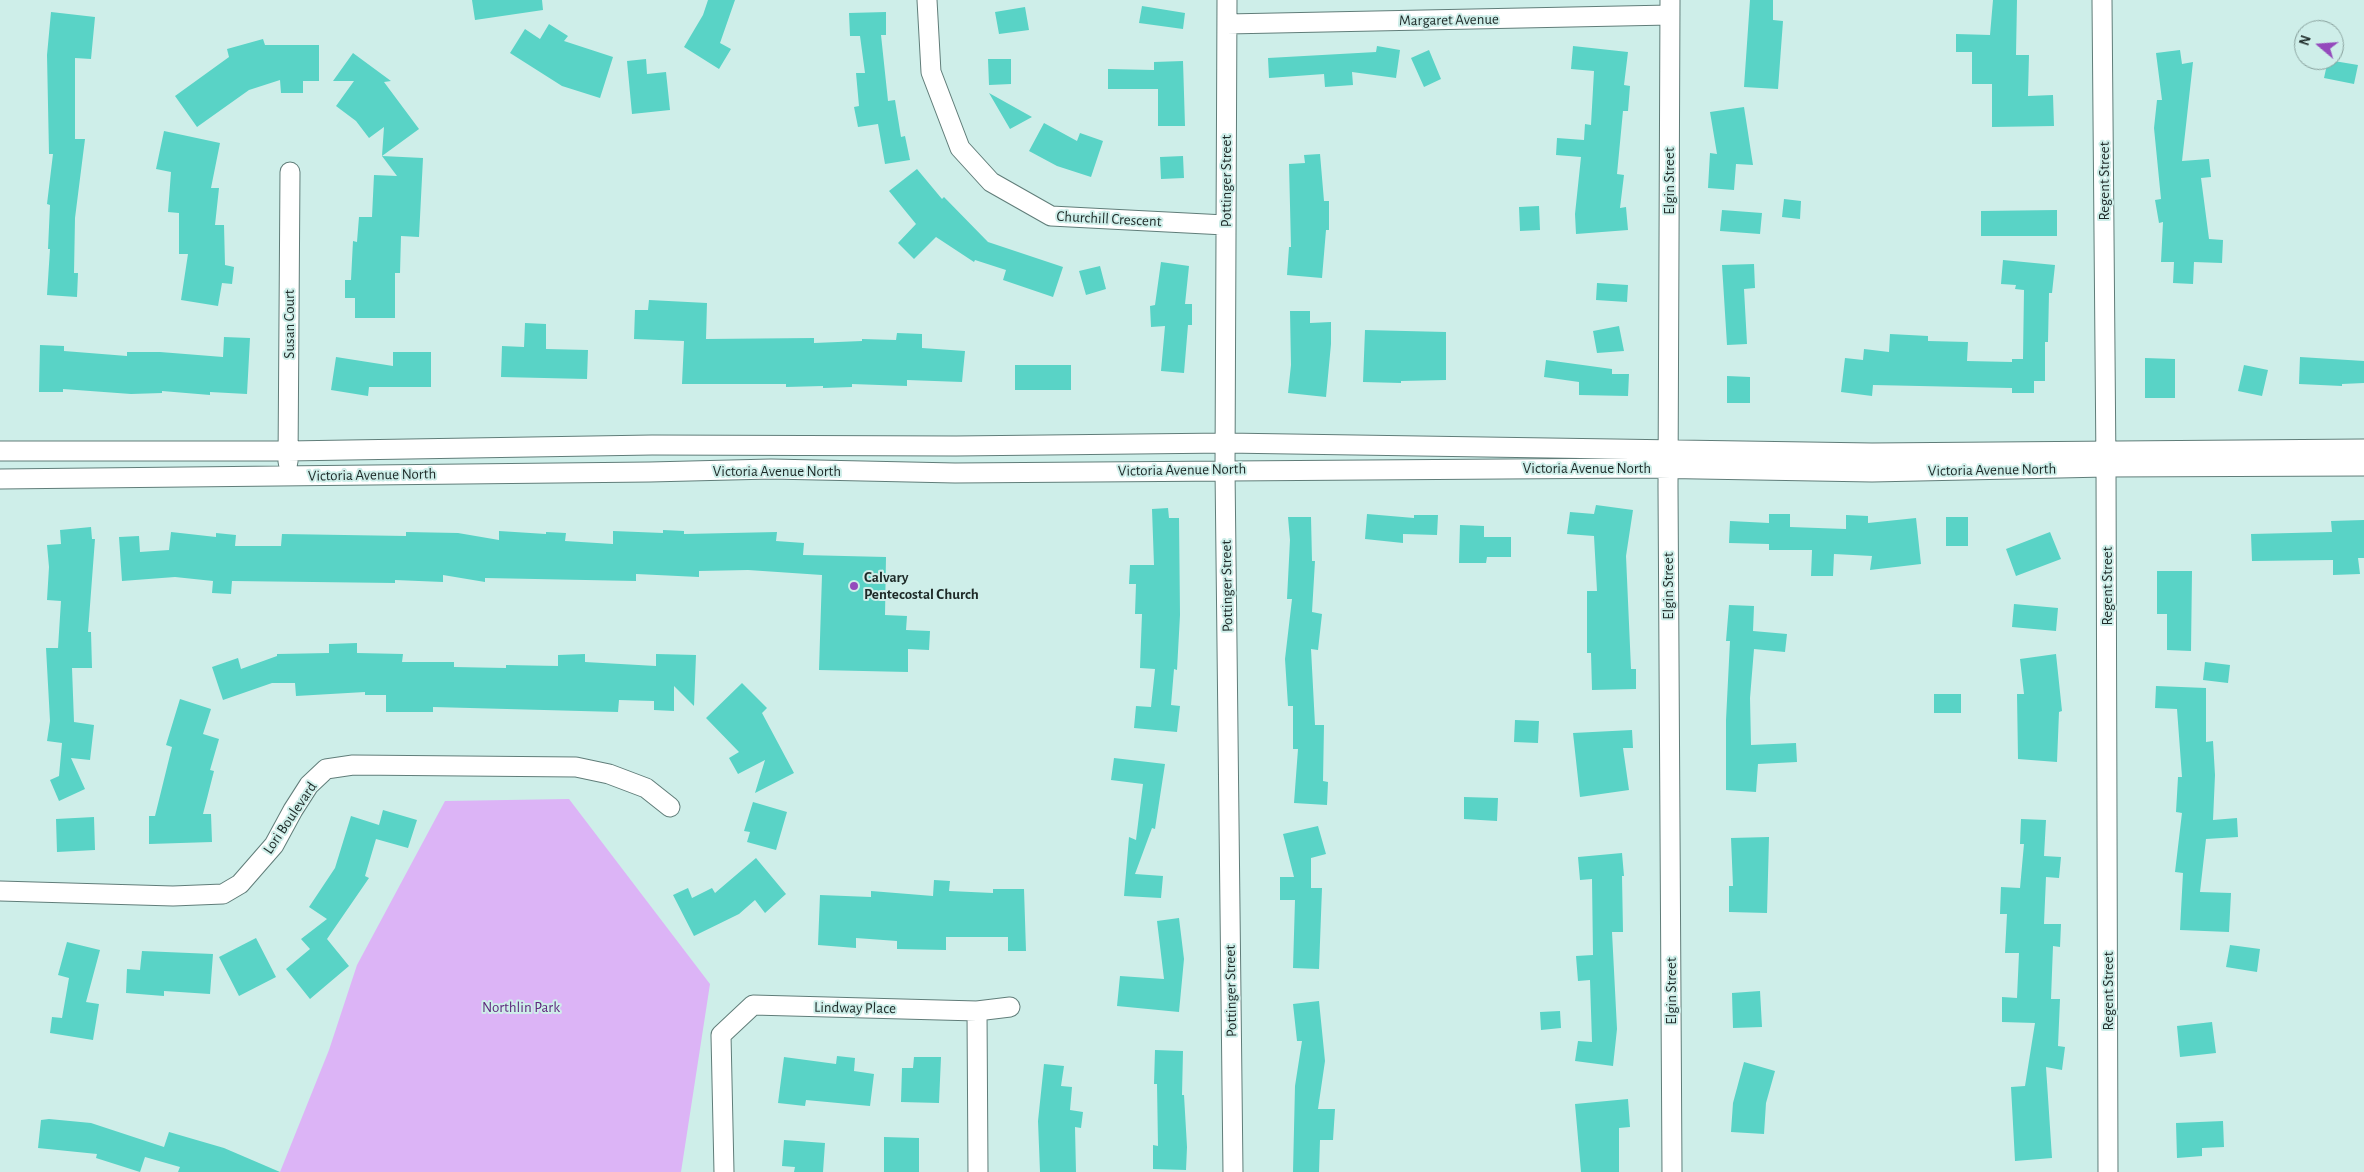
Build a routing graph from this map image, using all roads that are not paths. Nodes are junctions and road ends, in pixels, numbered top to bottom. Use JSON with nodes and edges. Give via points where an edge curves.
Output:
{"nodes":[{"id":1,"x":927,"y":0,"type":"edge"},
{"id":2,"x":1227,"y":0,"type":"edge"},
{"id":3,"x":2102,"y":0,"type":"edge"},
{"id":4,"x":1670,"y":8,"type":"edge"},
{"id":5,"x":1227,"y":24,"type":"junction"},
{"id":6,"x":290,"y":172,"type":"dead end"},
{"id":7,"x":1225,"y":225,"type":"junction"},
{"id":8,"x":1226,"y":443,"type":"junction"},
{"id":9,"x":652,"y":445,"type":"junction"},
{"id":10,"x":1668,"y":449,"type":"junction"},
{"id":11,"x":2364,"y":449,"type":"edge"},
{"id":12,"x":0,"y":451,"type":"edge"},
{"id":13,"x":288,"y":451,"type":"junction"},
{"id":14,"x":1872,"y":453,"type":"junction"},
{"id":15,"x":2106,"y":459,"type":"junction"},
{"id":16,"x":2310,"y":459,"type":"junction"},
{"id":17,"x":2364,"y":466,"type":"edge"},
{"id":18,"x":1668,"y":468,"type":"junction"},
{"id":19,"x":1225,"y":469,"type":"junction"},
{"id":20,"x":650,"y":472,"type":"junction"},
{"id":21,"x":1872,"y":472,"type":"junction"},
{"id":22,"x":288,"y":476,"type":"junction"},
{"id":23,"x":0,"y":479,"type":"edge"},
{"id":24,"x":670,"y":807,"type":"dead end"},
{"id":25,"x":0,"y":891,"type":"edge"},
{"id":26,"x":1010,"y":1007,"type":"dead end"},
{"id":27,"x":977,"y":1011,"type":"junction"},
{"id":28,"x":724,"y":1172,"type":"edge"},
{"id":29,"x":978,"y":1172,"type":"edge"},
{"id":30,"x":1233,"y":1172,"type":"edge"},
{"id":31,"x":1672,"y":1172,"type":"edge"},
{"id":32,"x":2108,"y":1172,"type":"edge"}],
"edges":[{"from":1,"to":7,"type":"street","name":"Churchill Crescent","via":[[931,72],[960,148],[991,182],[1051,216]]},
{"from":2,"to":5,"type":"street","name":"Pottinger Street"},
{"from":3,"to":15,"type":"street","name":"Regent Street"},
{"from":4,"to":5,"type":"street","name":"Margaret Avenue"},
{"from":4,"to":10,"type":"street","name":"Elgin Street"},
{"from":5,"to":7,"type":"street","name":"Pottinger Street"},
{"from":6,"to":13,"type":"street","name":"Susan Court"},
{"from":7,"to":8,"type":"street","name":"Pottinger Street"},
{"from":8,"to":9,"type":"street","name":"Victoria Avenue North"},
{"from":8,"to":10,"type":"street","name":"Victoria Avenue North"},
{"from":8,"to":19,"type":"street","name":"Pottinger Street"},
{"from":9,"to":13,"type":"street","name":"Victoria Avenue North"},
{"from":9,"to":20,"type":"street"},
{"from":10,"to":14,"type":"street","name":"Victoria Avenue North"},
{"from":10,"to":18,"type":"street","name":"Elgin Street"},
{"from":11,"to":16,"type":"street","name":"Victoria Avenue North"},
{"from":12,"to":13,"type":"street","name":"Victoria Avenue North"},
{"from":13,"to":22,"type":"street","name":"Susan Court"},
{"from":14,"to":15,"type":"street","name":"Victoria Avenue North"},
{"from":14,"to":21,"type":"street"},
{"from":15,"to":16,"type":"street","name":"Victoria Avenue North"},
{"from":15,"to":21,"type":"street","name":"Victoria Avenue North"},
{"from":15,"to":32,"type":"street","name":"Regent Street"},
{"from":16,"to":17,"type":"street","name":"Victoria Avenue North"},
{"from":18,"to":19,"type":"street","name":"Victoria Avenue North"},
{"from":18,"to":21,"type":"street","name":"Victoria Avenue North"},
{"from":18,"to":31,"type":"street","name":"Elgin Street"},
{"from":19,"to":20,"type":"street","name":"Victoria Avenue North"},
{"from":19,"to":30,"type":"street","name":"Pottinger Street"},
{"from":20,"to":22,"type":"street","name":"Victoria Avenue North"},
{"from":22,"to":23,"type":"street","name":"Victoria Avenue North"},
{"from":24,"to":25,"type":"street","name":"Lori Boulevard","via":[[646,788],[609,774],[576,767],[354,765],[326,769],[309,785],[269,851],[240,884],[223,894],[172,896]]},
{"from":26,"to":27,"type":"street","name":"Lindway Place"},
{"from":27,"to":28,"type":"street","name":"Lindway Place","via":[[753,1005],[721,1035]]},
{"from":27,"to":29,"type":"street"}]}
